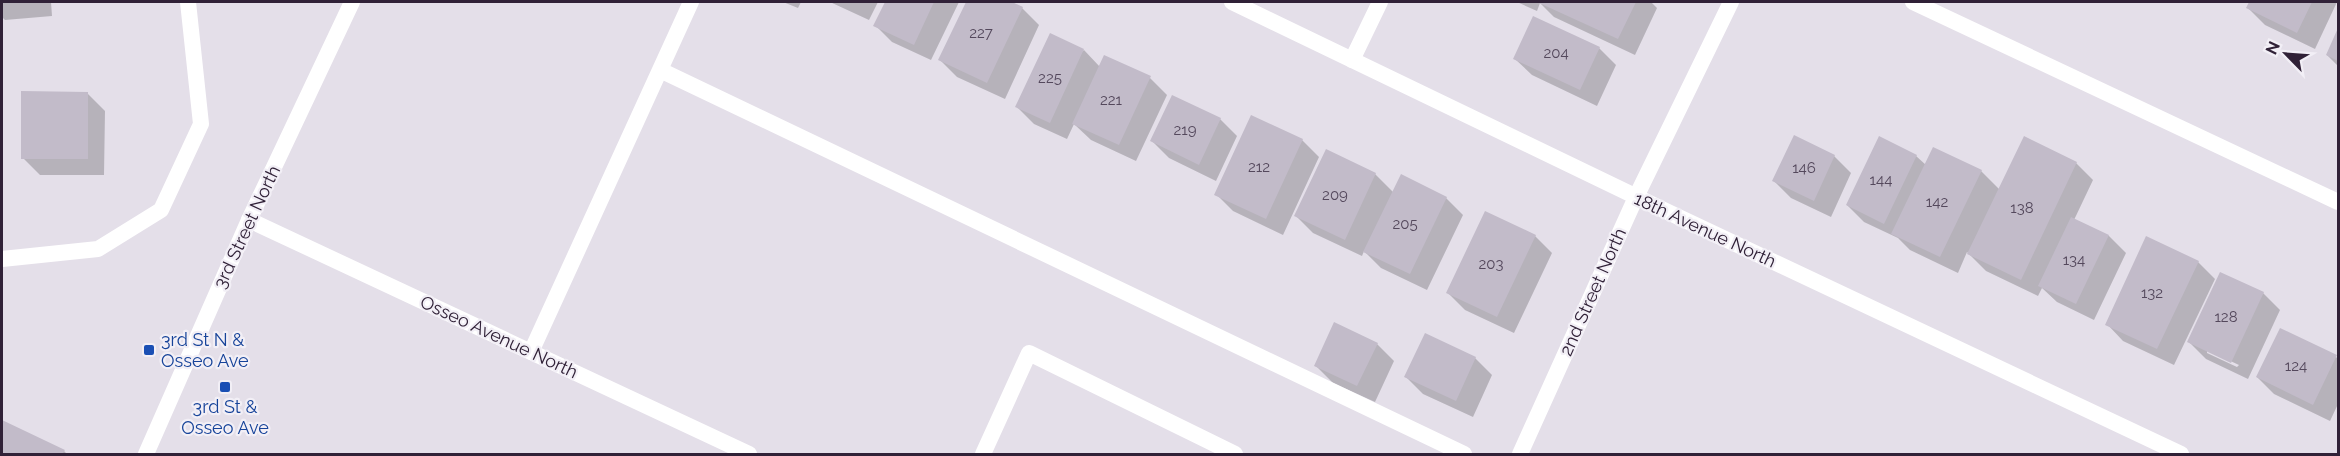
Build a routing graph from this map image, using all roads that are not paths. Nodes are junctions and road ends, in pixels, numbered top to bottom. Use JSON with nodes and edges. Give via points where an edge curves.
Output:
{"nodes":[{"id":1,"x":188,"y":2,"type":"edge"},
{"id":2,"x":352,"y":2,"type":"edge"},
{"id":3,"x":691,"y":2,"type":"edge"},
{"id":4,"x":1232,"y":2,"type":"edge"},
{"id":5,"x":1380,"y":2,"type":"edge"},
{"id":6,"x":1731,"y":2,"type":"edge"},
{"id":7,"x":1913,"y":2,"type":"edge"},
{"id":8,"x":1352,"y":60,"type":"junction"},
{"id":9,"x":660,"y":70,"type":"junction"},
{"id":10,"x":1636,"y":197,"type":"junction"},
{"id":11,"x":2338,"y":202,"type":"edge"},
{"id":12,"x":249,"y":220,"type":"junction"},
{"id":13,"x":2,"y":259,"type":"edge"},
{"id":14,"x":531,"y":352,"type":"junction"},
{"id":15,"x":146,"y":454,"type":"edge"},
{"id":16,"x":749,"y":454,"type":"edge"},
{"id":17,"x":983,"y":454,"type":"edge"},
{"id":18,"x":1235,"y":454,"type":"edge"},
{"id":19,"x":1464,"y":454,"type":"edge"},
{"id":20,"x":1520,"y":454,"type":"edge"},
{"id":21,"x":2181,"y":454,"type":"edge"}],
"edges":[{"from":1,"to":13,"type":"street","via":[[201,124],[161,210],[98,249]]},
{"from":2,"to":12,"type":"street","name":"3rd Street North"},
{"from":3,"to":9,"type":"street"},
{"from":4,"to":8,"type":"street","name":"18th Avenue North"},
{"from":5,"to":8,"type":"street"},
{"from":6,"to":10,"type":"street","name":"2nd Street North"},
{"from":7,"to":11,"type":"street"},
{"from":8,"to":10,"type":"street","name":"18th Avenue North"},
{"from":9,"to":14,"type":"street"},
{"from":9,"to":19,"type":"street"},
{"from":10,"to":20,"type":"street","name":"2nd Street North"},
{"from":10,"to":21,"type":"street","name":"18th Avenue North"},
{"from":12,"to":14,"type":"street","name":"Osseo Avenue North"},
{"from":12,"to":15,"type":"street","name":"3rd Street North"},
{"from":14,"to":16,"type":"street","name":"Osseo Avenue North"},
{"from":17,"to":18,"type":"street","via":[[1029,353]]}]}
